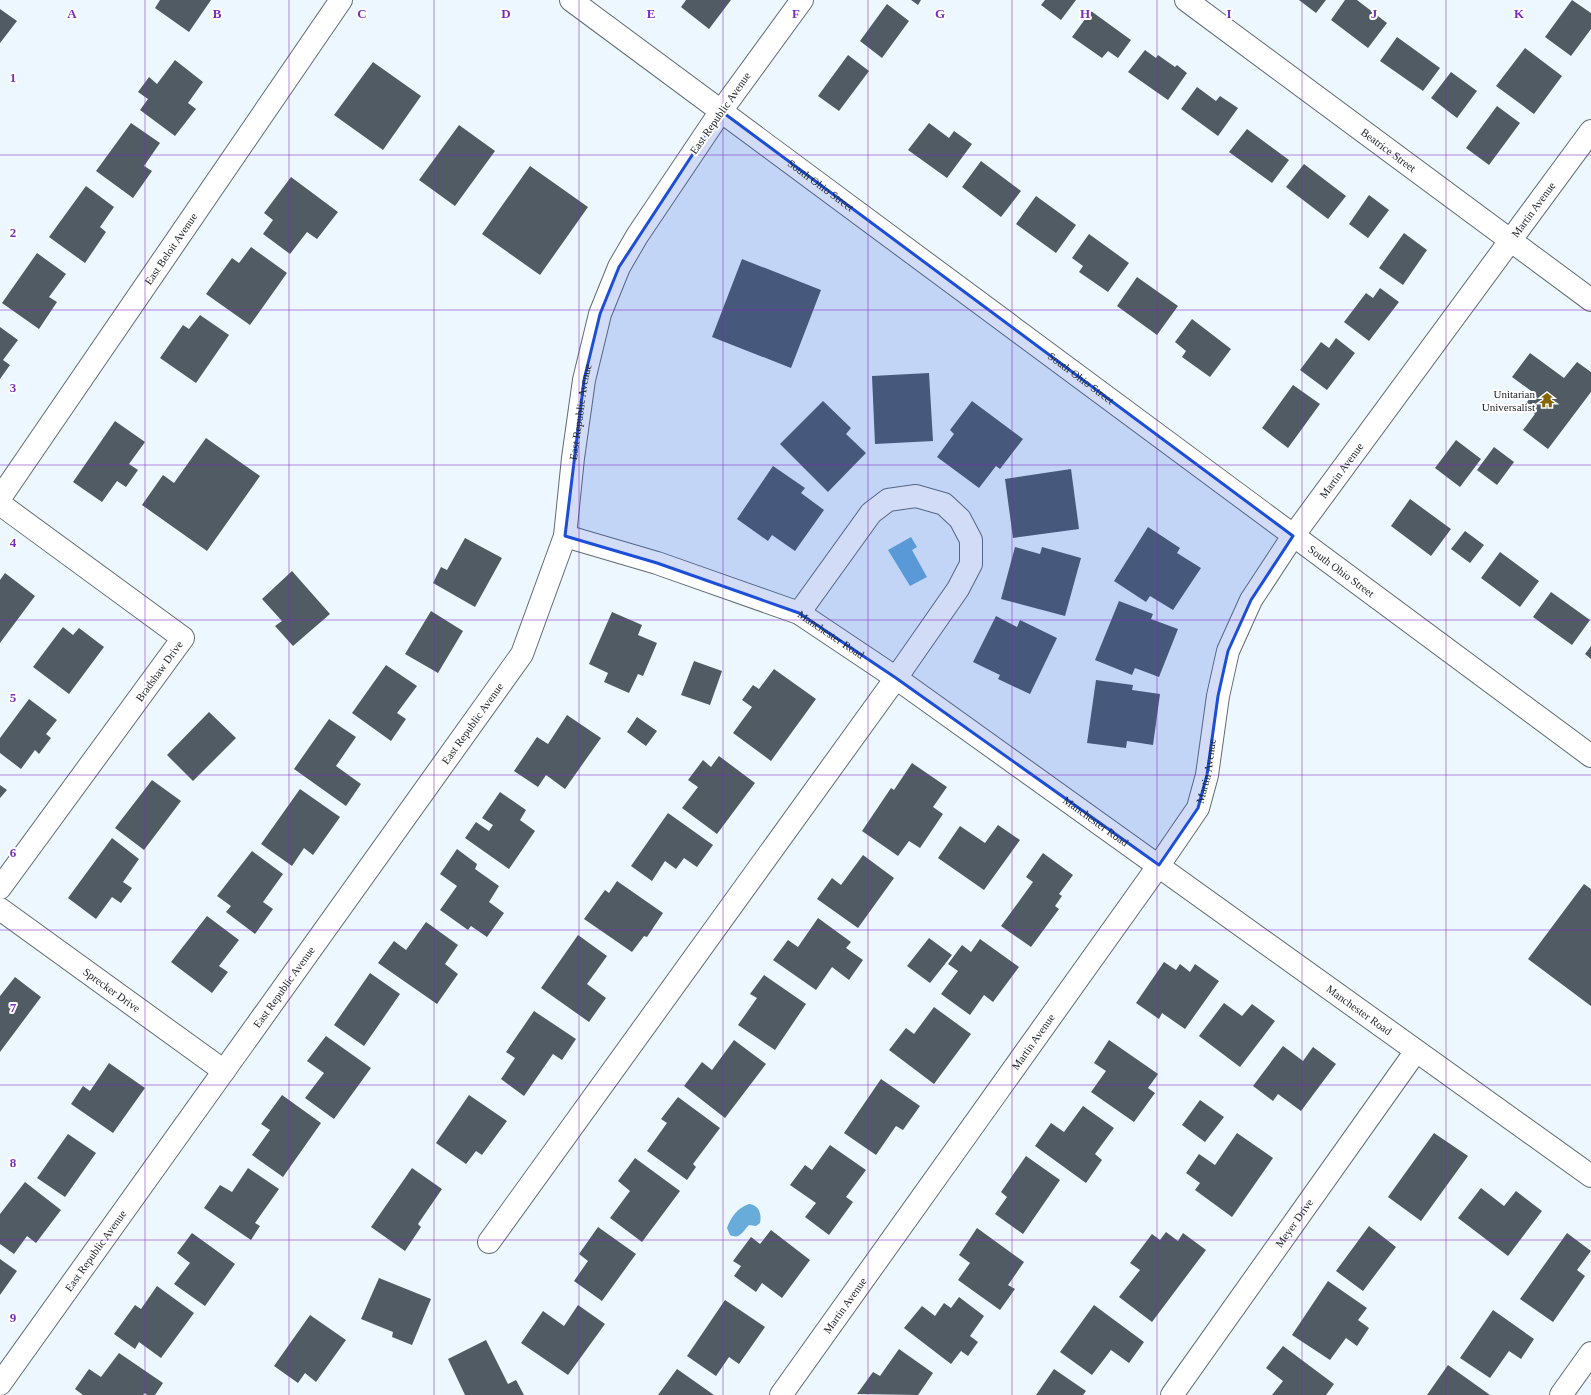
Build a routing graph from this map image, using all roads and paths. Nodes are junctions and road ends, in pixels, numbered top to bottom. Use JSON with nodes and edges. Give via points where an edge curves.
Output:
{"nodes":[{"id":1,"x":341,"y":0,"type":"edge"},
{"id":2,"x":571,"y":0,"type":"edge"},
{"id":3,"x":802,"y":0,"type":"edge"},
{"id":4,"x":1186,"y":0,"type":"edge"},
{"id":5,"x":720,"y":111,"type":"junction"},
{"id":6,"x":1591,"y":131,"type":"edge"},
{"id":7,"x":1511,"y":240,"type":"junction"},
{"id":8,"x":1591,"y":300,"type":"edge"},
{"id":9,"x":0,"y":498,"type":"edge"},
{"id":10,"x":0,"y":504,"type":"edge"},
{"id":11,"x":565,"y":536,"type":"junction"},
{"id":12,"x":1293,"y":536,"type":"junction"},
{"id":13,"x":799,"y":613,"type":"junction"},
{"id":14,"x":896,"y":678,"type":"junction"},
{"id":15,"x":1591,"y":756,"type":"edge"},
{"id":16,"x":1159,"y":865,"type":"junction"},
{"id":17,"x":0,"y":888,"type":"edge"},
{"id":18,"x":0,"y":909,"type":"edge"},
{"id":19,"x":1416,"y":1051,"type":"junction"},
{"id":20,"x":224,"y":1071,"type":"junction"},
{"id":21,"x":1591,"y":1176,"type":"edge"},
{"id":22,"x":489,"y":1242,"type":"dead end"},
{"id":23,"x":1591,"y":1352,"type":"edge"},
{"id":24,"x":0,"y":1384,"type":"edge"},
{"id":25,"x":781,"y":1395,"type":"edge"},
{"id":26,"x":1172,"y":1395,"type":"edge"},
{"id":27,"x":1561,"y":1395,"type":"edge"}],
"edges":[{"from":1,"to":9,"type":"street","name":"East Beloit Avenue"},
{"from":2,"to":5,"type":"street","name":"South Ohio Street"},
{"from":3,"to":5,"type":"street","name":"East Republic Avenue"},
{"from":4,"to":7,"type":"street","name":"Beatrice Street"},
{"from":5,"to":11,"type":"street","name":"East Republic Avenue","via":[[631,246],[619,267],[600,314],[584,380]]},
{"from":5,"to":12,"type":"street","name":"South Ohio Street"},
{"from":6,"to":7,"type":"street","name":"Martin Avenue"},
{"from":7,"to":8,"type":"street","name":"Beatrice Street"},
{"from":7,"to":12,"type":"street","name":"Martin Avenue"},
{"from":10,"to":17,"type":"street","name":"Bradshaw Drive","via":[[183,638]]},
{"from":11,"to":13,"type":"street","name":"Manchester Road","via":[[657,563]]},
{"from":11,"to":20,"type":"street","name":"East Republic Avenue","via":[[522,654]]},
{"from":12,"to":15,"type":"street","name":"South Ohio Street"},
{"from":12,"to":16,"type":"street","name":"Martin Avenue","via":[[1251,600],[1228,651],[1218,696],[1207,775],[1198,808]]},
{"from":13,"to":14,"type":"street","name":"Manchester Road"},
{"from":13,"to":14,"type":"street","via":[[871,514],[888,500],[916,496],[944,504],[960,519],[971,540],[970,564],[958,589]]},
{"from":14,"to":16,"type":"street","name":"Manchester Road"},
{"from":14,"to":22,"type":"street"},
{"from":16,"to":19,"type":"street","name":"Manchester Road"},
{"from":16,"to":25,"type":"street","name":"Martin Avenue"},
{"from":18,"to":20,"type":"street","name":"Sprecker Drive"},
{"from":19,"to":21,"type":"street","name":"Manchester Road"},
{"from":19,"to":26,"type":"street","name":"Meyer Drive"},
{"from":20,"to":24,"type":"street","name":"East Republic Avenue"},
{"from":23,"to":27,"type":"street"}]}
